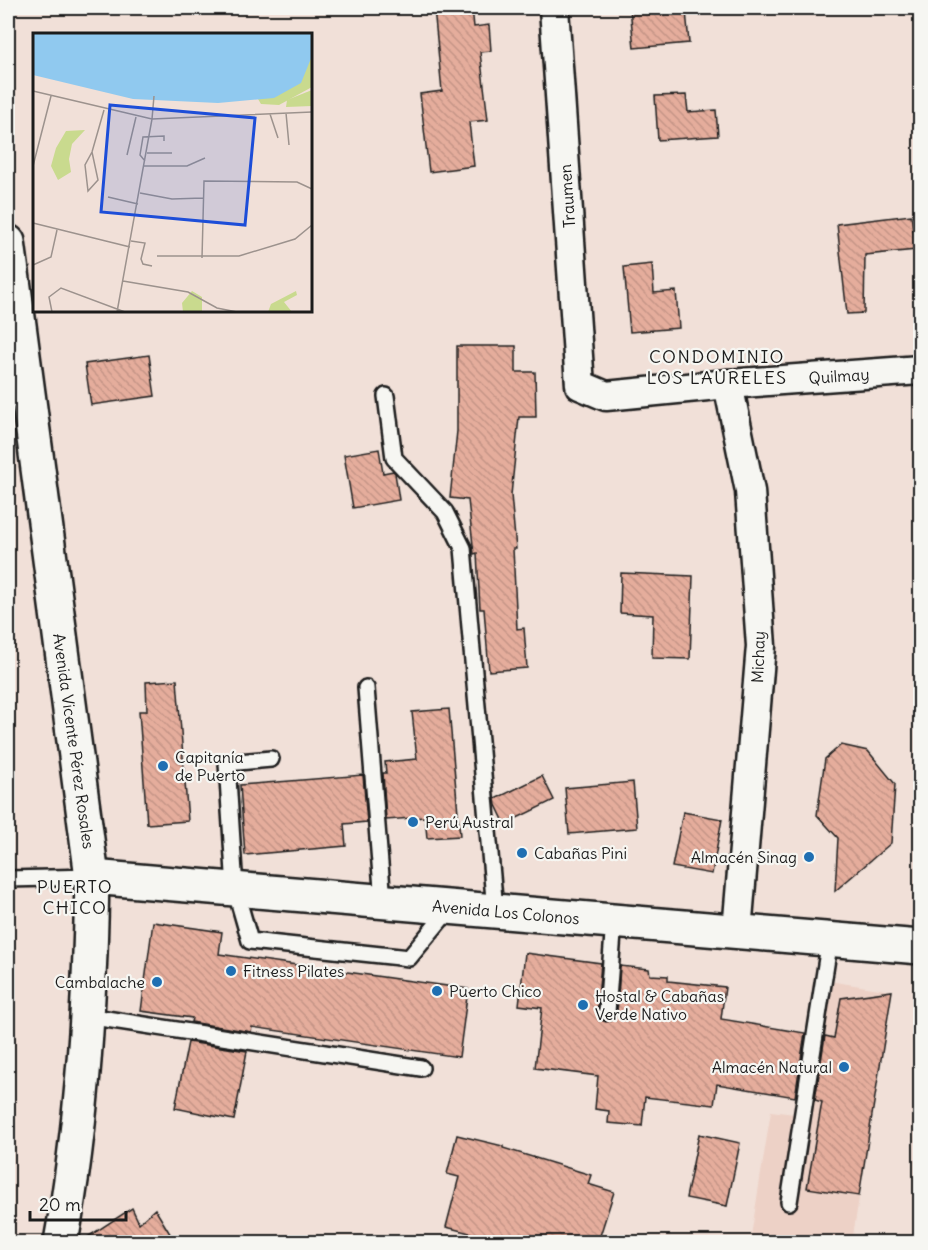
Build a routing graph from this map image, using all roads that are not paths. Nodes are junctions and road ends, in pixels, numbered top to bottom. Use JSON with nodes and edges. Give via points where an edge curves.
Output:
{"nodes":[{"id":1,"x":554,"y":8,"type":"edge"},
{"id":2,"x":8,"y":242,"type":"edge"},
{"id":3,"x":921,"y":370,"type":"edge"},
{"id":4,"x":728,"y":384,"type":"junction"},
{"id":5,"x":580,"y":385,"type":"joint"},
{"id":6,"x":386,"y":396,"type":"dead end"},
{"id":7,"x":366,"y":688,"type":"dead end"},
{"id":8,"x":271,"y":759,"type":"dead end"},
{"id":9,"x":92,"y":877,"type":"junction"},
{"id":10,"x":8,"y":879,"type":"edge"},
{"id":11,"x":236,"y":889,"type":"junction"},
{"id":12,"x":383,"y":901,"type":"junction"},
{"id":13,"x":451,"y":907,"type":"junction"},
{"id":14,"x":495,"y":910,"type":"junction"},
{"id":15,"x":614,"y":921,"type":"junction"},
{"id":16,"x":737,"y":931,"type":"junction"},
{"id":17,"x":831,"y":939,"type":"junction"},
{"id":18,"x":921,"y":947,"type":"edge"},
{"id":19,"x":608,"y":1012,"type":"dead end"},
{"id":20,"x":87,"y":1016,"type":"junction"},
{"id":21,"x":421,"y":1068,"type":"dead end"},
{"id":22,"x":789,"y":1202,"type":"dead end"},
{"id":23,"x":62,"y":1242,"type":"edge"}],
"edges":[{"from":1,"to":5,"type":"street","name":"Traumen"},
{"from":2,"to":9,"type":"main road","name":"Avenida Vicente Pérez Rosales"},
{"from":3,"to":4,"type":"street","name":"Quilmay"},
{"from":4,"to":5,"type":"street","name":"Quilmay","via":[[606,396]]},
{"from":4,"to":16,"type":"street","name":"Michay","via":[[750,491],[761,646]]},
{"from":6,"to":14,"type":"lane","via":[[394,458],[445,512],[463,548]]},
{"from":7,"to":12,"type":"lane"},
{"from":8,"to":11,"type":"lane","via":[[227,763]]},
{"from":9,"to":10,"type":"lane"},
{"from":9,"to":11,"type":"main road","name":"Avenida Los Colonos"},
{"from":9,"to":20,"type":"main road","name":"Avenida Vicente Pérez Rosales"},
{"from":11,"to":12,"type":"main road","name":"Avenida Los Colonos"},
{"from":11,"to":13,"type":"lane","via":[[250,941],[409,958]]},
{"from":12,"to":13,"type":"main road","name":"Avenida Los Colonos"},
{"from":13,"to":14,"type":"main road","name":"Avenida Los Colonos"},
{"from":14,"to":15,"type":"main road","name":"Avenida Los Colonos"},
{"from":15,"to":16,"type":"main road","name":"Avenida Los Colonos"},
{"from":15,"to":19,"type":"lane"},
{"from":16,"to":17,"type":"main road","name":"Avenida Los Colonos"},
{"from":17,"to":18,"type":"main road","name":"Avenida Los Colonos"},
{"from":17,"to":22,"type":"lane"},
{"from":20,"to":21,"type":"lane"},
{"from":20,"to":23,"type":"main road","name":"Avenida Vicente Pérez Rosales"}]}
